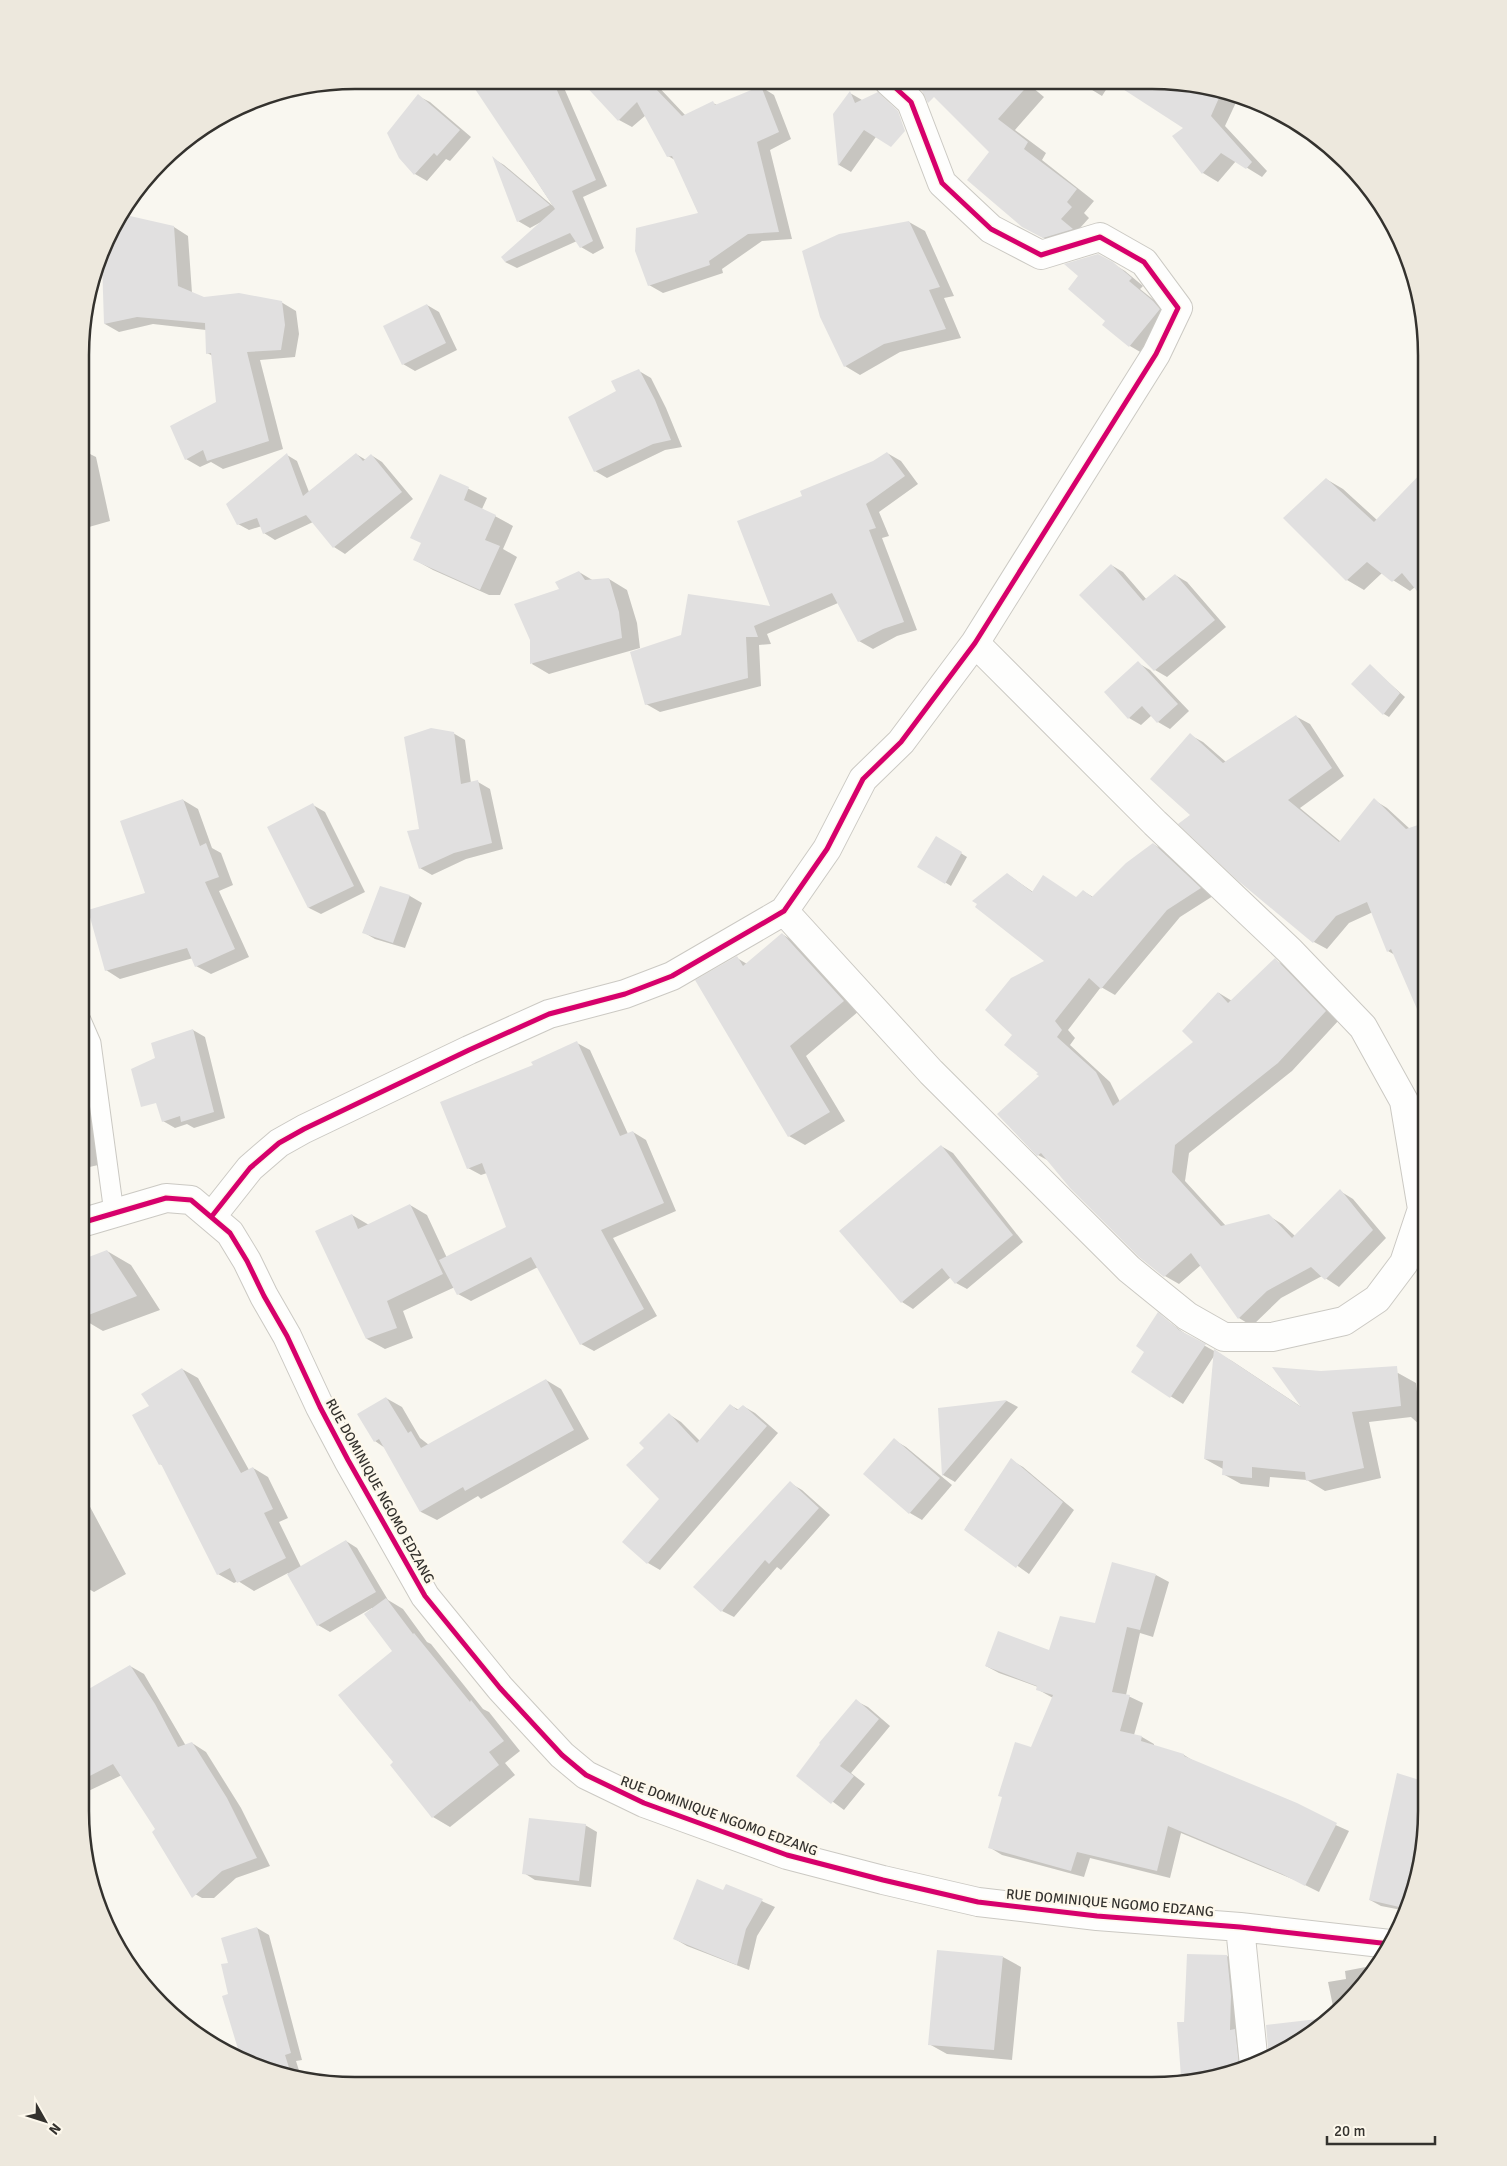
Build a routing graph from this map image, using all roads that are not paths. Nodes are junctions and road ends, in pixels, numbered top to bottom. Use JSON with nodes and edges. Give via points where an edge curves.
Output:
{"nodes":[{"id":1,"x":896,"y":89,"type":"edge"},
{"id":2,"x":975,"y":643,"type":"junction"},
{"id":3,"x":784,"y":911,"type":"junction"},
{"id":4,"x":89,"y":1038,"type":"edge"},
{"id":5,"x":1418,"y":1185,"type":"edge"},
{"id":6,"x":114,"y":1213,"type":"junction"},
{"id":7,"x":212,"y":1216,"type":"junction"},
{"id":8,"x":89,"y":1221,"type":"edge"},
{"id":9,"x":1418,"y":1221,"type":"edge"},
{"id":10,"x":1240,"y":1927,"type":"junction"},
{"id":11,"x":1383,"y":1943,"type":"edge"},
{"id":12,"x":1253,"y":2057,"type":"edge"}],
"edges":[{"from":1,"to":2,"type":"street","via":[[911,102],[942,183],[991,229],[1041,255],[1100,237],[1144,262],[1178,308],[1156,354]]},
{"from":2,"to":3,"type":"street","via":[[901,742],[863,779],[827,849]]},
{"from":2,"to":5,"type":"street","via":[[1290,951],[1362,1026],[1404,1101]]},
{"from":3,"to":7,"type":"street","via":[[672,976],[625,994],[549,1014],[304,1129],[279,1143],[250,1168]]},
{"from":3,"to":9,"type":"street","via":[[938,1079],[1129,1269],[1187,1316],[1224,1337],[1272,1337],[1344,1321],[1377,1299],[1404,1263]]},
{"from":4,"to":6,"type":"lane"},
{"from":6,"to":7,"type":"street","name":"RUE DOMINIQUE NGOMO EDZANG","via":[[166,1198],[191,1200]]},
{"from":6,"to":8,"type":"street","name":"RUE DOMINIQUE NGOMO EDZANG"},
{"from":7,"to":10,"type":"street","name":"RUE DOMINIQUE NGOMO EDZANG","via":[[230,1233],[248,1260],[320,1407],[425,1596],[500,1688],[586,1775],[644,1803],[787,1855],[882,1880],[978,1902],[1097,1916]]},
{"from":10,"to":11,"type":"street","name":"RUE DOMINIQUE NGOMO EDZANG"},
{"from":10,"to":12,"type":"street"}]}
